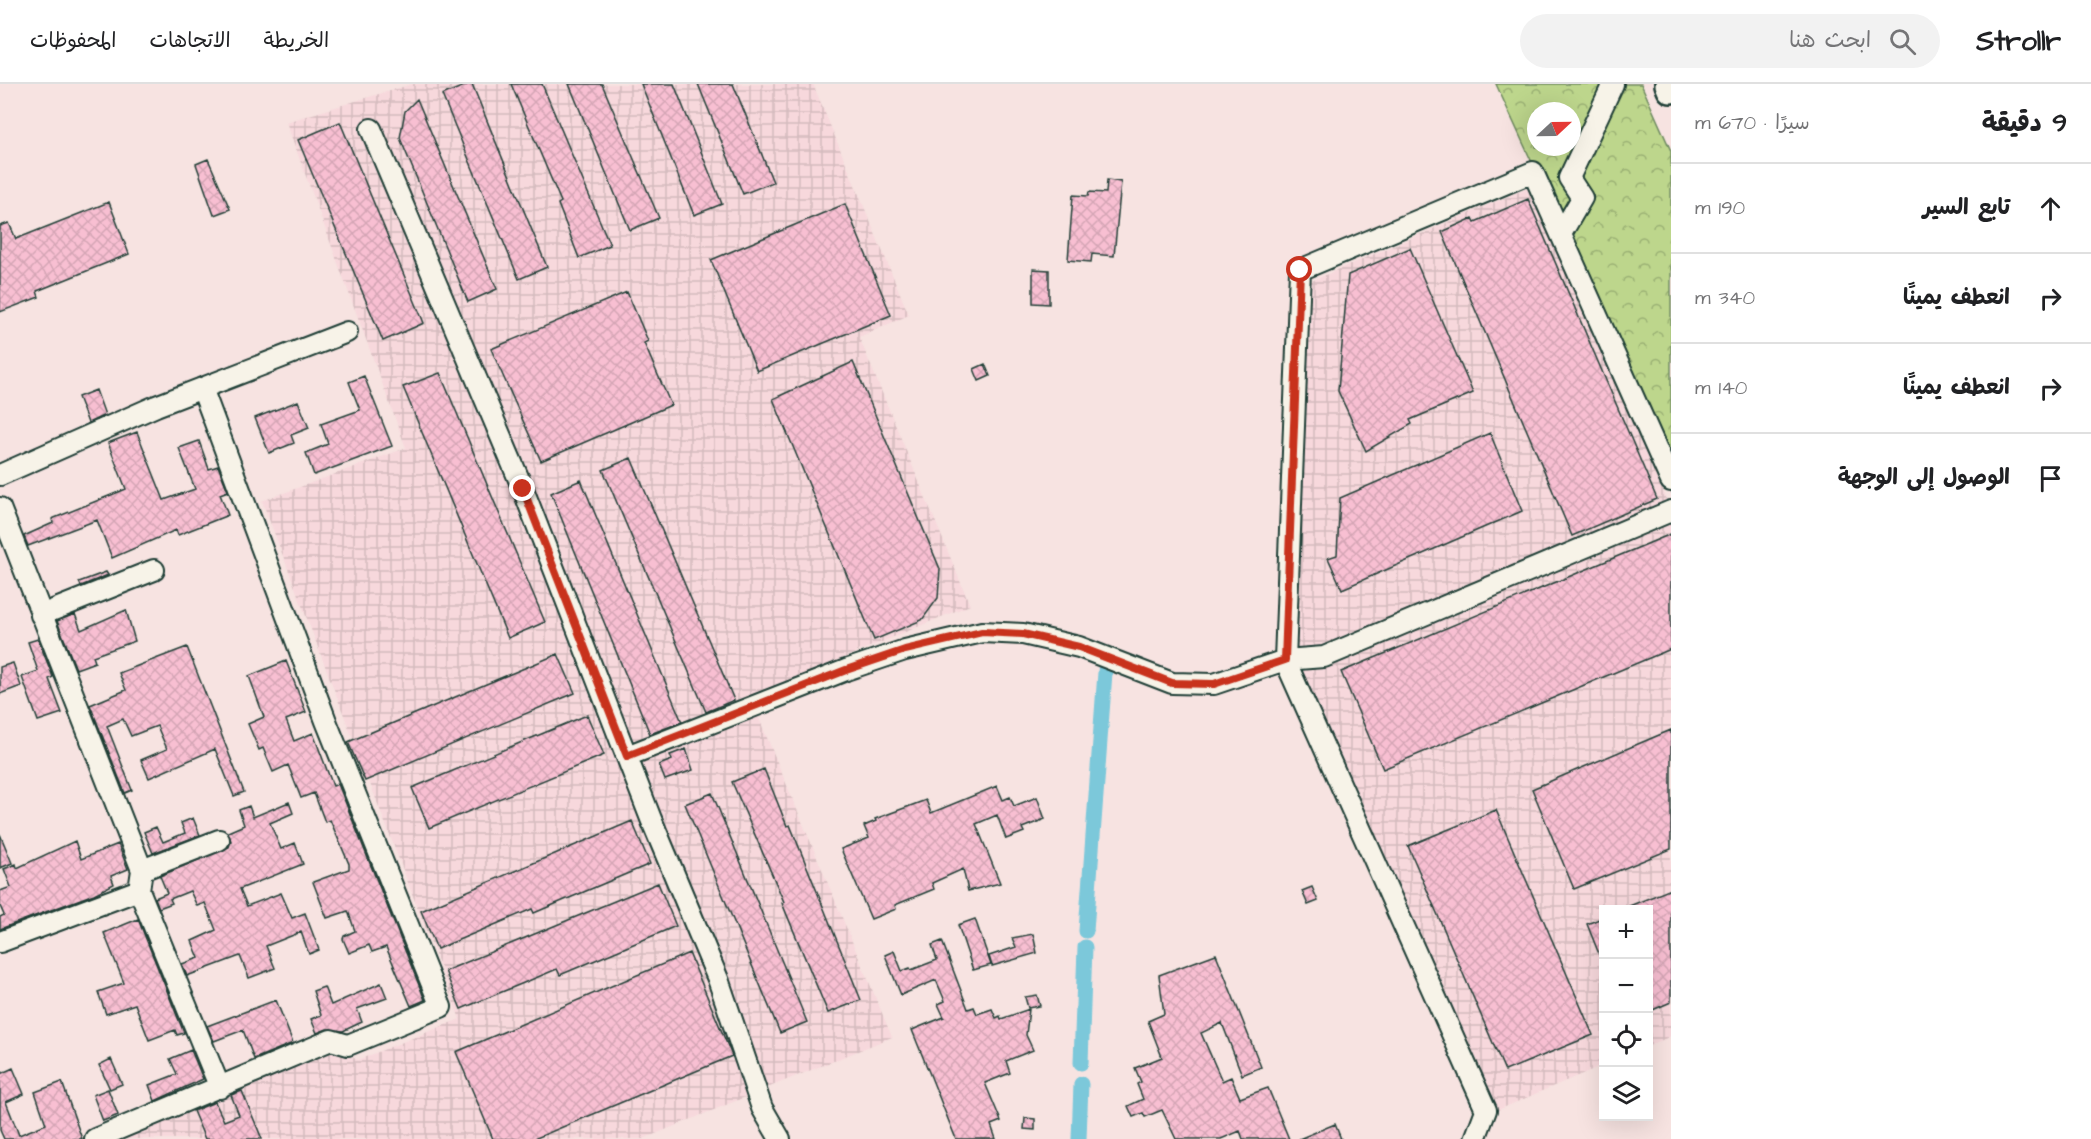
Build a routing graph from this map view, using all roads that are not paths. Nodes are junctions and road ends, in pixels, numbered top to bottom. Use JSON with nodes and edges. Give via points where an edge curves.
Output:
{"nodes":[{"id":1,"x":1613,"y":84,"type":"edge"},
{"id":2,"x":1669,"y":84,"type":"edge"},
{"id":3,"x":1671,"y":89,"type":"edge"},
{"id":4,"x":371,"y":129,"type":"dead end"},
{"id":5,"x":1561,"y":234,"type":"junction"},
{"id":6,"x":347,"y":332,"type":"dead end"},
{"id":7,"x":202,"y":388,"type":"junction"},
{"id":8,"x":0,"y":475,"type":"edge"},
{"id":9,"x":1671,"y":481,"type":"edge"},
{"id":10,"x":0,"y":508,"type":"edge"},
{"id":11,"x":1671,"y":511,"type":"edge"},
{"id":12,"x":154,"y":570,"type":"dead end"},
{"id":13,"x":41,"y":615,"type":"junction"},
{"id":14,"x":1285,"y":660,"type":"junction"},
{"id":15,"x":627,"y":756,"type":"junction"},
{"id":16,"x":219,"y":840,"type":"dead end"},
{"id":17,"x":142,"y":870,"type":"junction"},
{"id":18,"x":139,"y":890,"type":"junction"},
{"id":19,"x":0,"y":942,"type":"edge"},
{"id":20,"x":219,"y":1088,"type":"junction"},
{"id":21,"x":95,"y":1139,"type":"edge"},
{"id":22,"x":780,"y":1139,"type":"edge"},
{"id":23,"x":1475,"y":1139,"type":"edge"}],
"edges":[{"from":1,"to":5,"type":"street","via":[[1569,178],[1582,198]]},
{"from":2,"to":3,"type":"highway"},
{"from":4,"to":15,"type":"street","via":[[523,489]]},
{"from":5,"to":9,"type":"street"},
{"from":5,"to":14,"type":"street","via":[[1533,172],[1300,270]]},
{"from":6,"to":7,"type":"street"},
{"from":7,"to":8,"type":"street"},
{"from":7,"to":20,"type":"street","via":[[326,721],[441,1007],[348,1045],[331,1040]]},
{"from":10,"to":13,"type":"street"},
{"from":11,"to":14,"type":"street","via":[[1324,657]]},
{"from":12,"to":13,"type":"street"},
{"from":13,"to":17,"type":"street"},
{"from":14,"to":15,"type":"street","via":[[1214,684],[1172,683],[1079,647],[1023,634],[982,632],[905,650],[846,670]]},
{"from":14,"to":23,"type":"street","via":[[1486,1110]]},
{"from":15,"to":22,"type":"street","via":[[718,979],[758,1097]]},
{"from":16,"to":17,"type":"street"},
{"from":17,"to":18,"type":"street"},
{"from":18,"to":19,"type":"street"},
{"from":18,"to":20,"type":"street"},
{"from":20,"to":21,"type":"street"}]}
